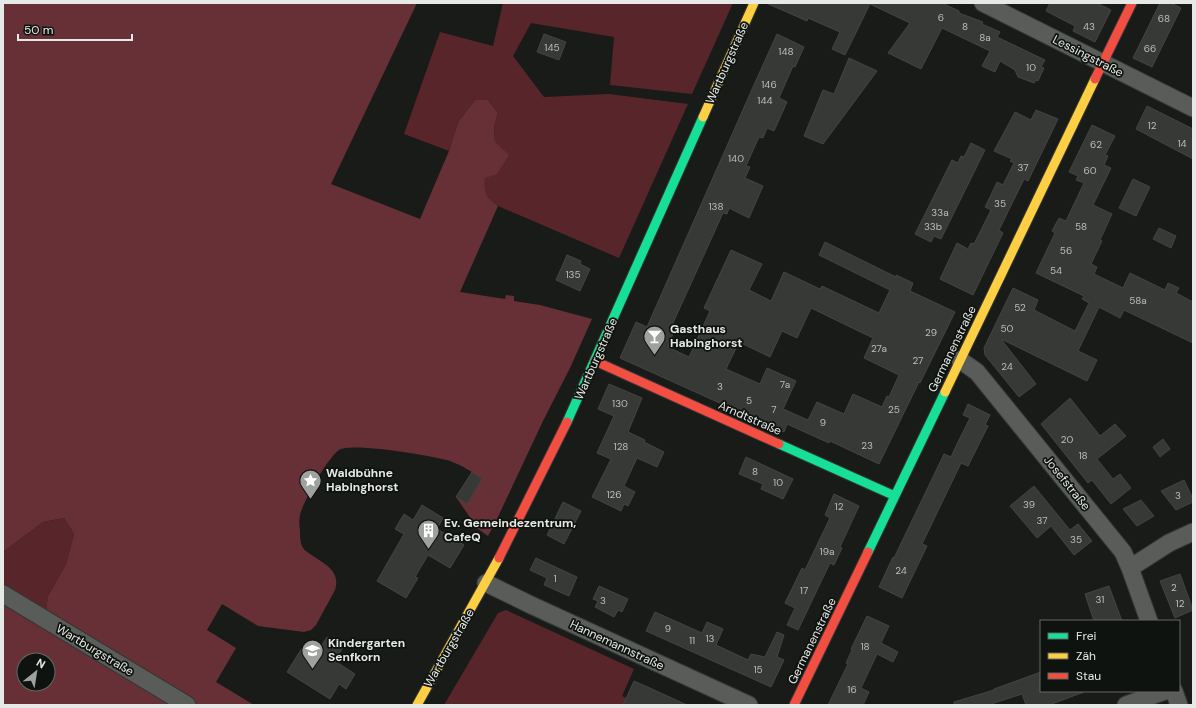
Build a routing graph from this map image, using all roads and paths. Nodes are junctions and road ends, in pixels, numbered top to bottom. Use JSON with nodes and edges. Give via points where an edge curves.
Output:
{"nodes":[{"id":1,"x":754,"y":3,"type":"edge"},
{"id":2,"x":983,"y":3,"type":"edge"},
{"id":3,"x":1132,"y":3,"type":"edge"},
{"id":4,"x":1103,"y":64,"type":"junction"},
{"id":5,"x":1193,"y":108,"type":"edge"},
{"id":6,"x":960,"y":360,"type":"junction"},
{"id":7,"x":595,"y":361,"type":"junction"},
{"id":8,"x":895,"y":496,"type":"junction"},
{"id":9,"x":1193,"y":532,"type":"edge"},
{"id":10,"x":1130,"y":568,"type":"junction"},
{"id":11,"x":486,"y":583,"type":"junction"},
{"id":12,"x":3,"y":594,"type":"edge"},
{"id":13,"x":1149,"y":620,"type":"edge"},
{"id":14,"x":1162,"y":692,"type":"edge"},
{"id":15,"x":1174,"y":692,"type":"edge"},
{"id":16,"x":187,"y":705,"type":"edge"},
{"id":17,"x":417,"y":705,"type":"edge"},
{"id":18,"x":749,"y":705,"type":"edge"},
{"id":19,"x":794,"y":705,"type":"edge"},
{"id":20,"x":1126,"y":705,"type":"edge"},
{"id":21,"x":1179,"y":705,"type":"edge"}],
"edges":[{"from":1,"to":7,"type":"street","name":"Wartburgstraße"},
{"from":2,"to":4,"type":"street","name":"Lessingstraße"},
{"from":3,"to":4,"type":"street","name":"Germanenstraße"},
{"from":4,"to":5,"type":"street","name":"Lessingstraße"},
{"from":4,"to":6,"type":"street","name":"Germanenstraße"},
{"from":6,"to":8,"type":"street","name":"Germanenstraße"},
{"from":6,"to":10,"type":"street","name":"Josefstraße","via":[[977,372],[1123,552]]},
{"from":7,"to":8,"type":"street","name":"Arndtstraße"},
{"from":7,"to":11,"type":"street","name":"Wartburgstraße"},
{"from":8,"to":19,"type":"street","name":"Germanenstraße"},
{"from":9,"to":10,"type":"street","via":[[1169,543]]},
{"from":10,"to":13,"type":"street","name":"Josefstraße"},
{"from":11,"to":17,"type":"street","name":"Wartburgstraße"},
{"from":11,"to":18,"type":"street","name":"Hannemannstraße"},
{"from":12,"to":16,"type":"street","name":"Wartburgstraße"},
{"from":14,"to":20,"type":"street"},
{"from":15,"to":21,"type":"street"}]}
